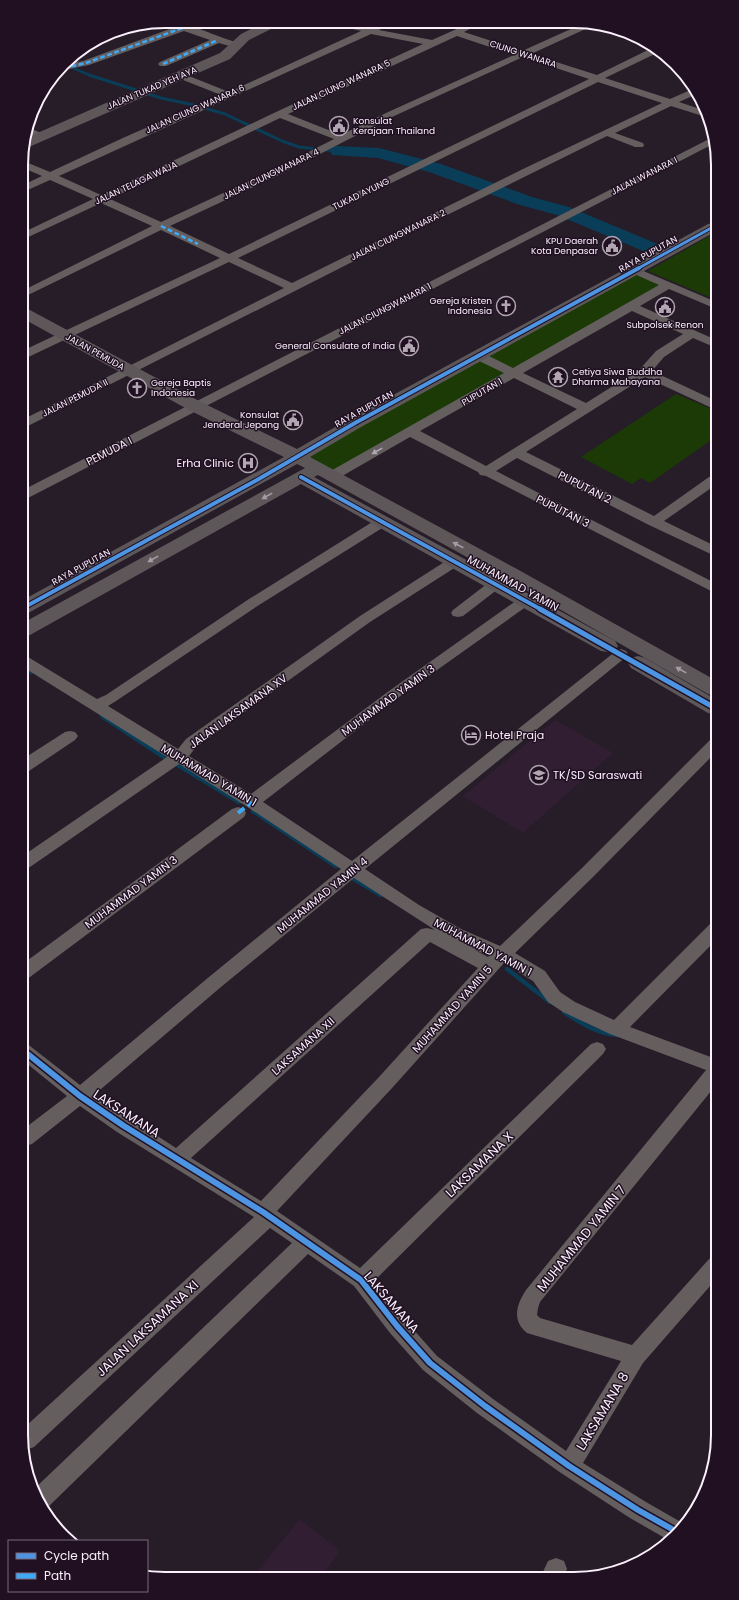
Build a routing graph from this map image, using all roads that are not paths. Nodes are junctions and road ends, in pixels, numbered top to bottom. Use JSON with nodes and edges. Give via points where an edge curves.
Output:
{"nodes":[{"id":1,"x":185,"y":28,"type":"joint"},
{"id":2,"x":262,"y":28,"type":"edge"},
{"id":3,"x":359,"y":28,"type":"edge"},
{"id":4,"x":376,"y":28,"type":"edge"},
{"id":5,"x":465,"y":28,"type":"edge"},
{"id":6,"x":579,"y":28,"type":"edge"},
{"id":7,"x":370,"y":31,"type":"junction"},
{"id":8,"x":455,"y":32,"type":"junction"},
{"id":9,"x":218,"y":40,"type":"junction"},
{"id":10,"x":432,"y":43,"type":"junction"},
{"id":11,"x":236,"y":45,"type":"junction"},
{"id":12,"x":652,"y":52,"type":"edge"},
{"id":13,"x":521,"y":54,"type":"junction"},
{"id":14,"x":164,"y":64,"type":"dead end"},
{"id":15,"x":70,"y":67,"type":"edge"},
{"id":16,"x":181,"y":76,"type":"junction"},
{"id":17,"x":598,"y":79,"type":"junction"},
{"id":18,"x":691,"y":93,"type":"edge"},
{"id":19,"x":228,"y":95,"type":"junction"},
{"id":20,"x":670,"y":103,"type":"junction"},
{"id":21,"x":701,"y":113,"type":"edge"},
{"id":22,"x":279,"y":114,"type":"junction"},
{"id":23,"x":253,"y":126,"type":"joint"},
{"id":24,"x":607,"y":133,"type":"junction"},
{"id":25,"x":34,"y":134,"type":"edge"},
{"id":26,"x":342,"y":139,"type":"junction"},
{"id":27,"x":709,"y":142,"type":"edge"},
{"id":28,"x":639,"y":145,"type":"dead end"},
{"id":29,"x":28,"y":166,"type":"edge"},
{"id":30,"x":50,"y":176,"type":"junction"},
{"id":31,"x":28,"y":187,"type":"edge"},
{"id":32,"x":101,"y":199,"type":"junction"},
{"id":33,"x":570,"y":214,"type":"joint"},
{"id":34,"x":161,"y":226,"type":"junction"},
{"id":35,"x":711,"y":228,"type":"edge"},
{"id":36,"x":28,"y":235,"type":"edge"},
{"id":37,"x":229,"y":258,"type":"junction"},
{"id":38,"x":634,"y":270,"type":"junction"},
{"id":39,"x":668,"y":285,"type":"junction"},
{"id":40,"x":291,"y":287,"type":"junction"},
{"id":41,"x":28,"y":292,"type":"edge"},
{"id":42,"x":711,"y":304,"type":"edge"},
{"id":43,"x":631,"y":306,"type":"junction"},
{"id":44,"x":28,"y":315,"type":"edge"},
{"id":45,"x":692,"y":333,"type":"junction"},
{"id":46,"x":65,"y":335,"type":"junction"},
{"id":47,"x":711,"y":342,"type":"edge"},
{"id":48,"x":28,"y":353,"type":"edge"},
{"id":49,"x":479,"y":356,"type":"junction"},
{"id":50,"x":129,"y":371,"type":"junction"},
{"id":51,"x":644,"y":372,"type":"junction"},
{"id":52,"x":514,"y":373,"type":"junction"},
{"id":53,"x":711,"y":404,"type":"edge"},
{"id":54,"x":195,"y":406,"type":"junction"},
{"id":55,"x":586,"y":408,"type":"junction"},
{"id":56,"x":28,"y":422,"type":"edge"},
{"id":57,"x":411,"y":432,"type":"junction"},
{"id":58,"x":516,"y":452,"type":"junction"},
{"id":59,"x":296,"y":456,"type":"junction"},
{"id":60,"x":485,"y":472,"type":"junction"},
{"id":61,"x":317,"y":474,"type":"junction"},
{"id":62,"x":711,"y":482,"type":"edge"},
{"id":63,"x":28,"y":492,"type":"edge"},
{"id":64,"x":186,"y":519,"type":"junction"},
{"id":65,"x":382,"y":522,"type":"junction"},
{"id":66,"x":654,"y":522,"type":"junction"},
{"id":67,"x":205,"y":530,"type":"junction"},
{"id":68,"x":711,"y":550,"type":"edge"},
{"id":69,"x":454,"y":562,"type":"junction"},
{"id":70,"x":503,"y":579,"type":"junction"},
{"id":71,"x":711,"y":584,"type":"edge"},
{"id":72,"x":525,"y":601,"type":"junction"},
{"id":73,"x":28,"y":605,"type":"edge"},
{"id":74,"x":458,"y":614,"type":"dead end"},
{"id":75,"x":28,"y":628,"type":"edge"},
{"id":76,"x":621,"y":654,"type":"junction"},
{"id":77,"x":28,"y":663,"type":"edge"},
{"id":78,"x":711,"y":687,"type":"edge"},
{"id":79,"x":96,"y":705,"type":"junction"},
{"id":80,"x":711,"y":706,"type":"edge"},
{"id":81,"x":70,"y":736,"type":"dead end"},
{"id":82,"x":711,"y":748,"type":"edge"},
{"id":83,"x":178,"y":757,"type":"junction"},
{"id":84,"x":28,"y":764,"type":"edge"},
{"id":85,"x":252,"y":802,"type":"junction"},
{"id":86,"x":238,"y":813,"type":"dead end"},
{"id":87,"x":28,"y":860,"type":"edge"},
{"id":88,"x":353,"y":869,"type":"junction"},
{"id":89,"x":711,"y":934,"type":"edge"},
{"id":90,"x":496,"y":960,"type":"junction"},
{"id":91,"x":28,"y":969,"type":"edge"},
{"id":92,"x":616,"y":1029,"type":"junction"},
{"id":93,"x":598,"y":1049,"type":"dead end"},
{"id":94,"x":28,"y":1054,"type":"edge"},
{"id":95,"x":711,"y":1064,"type":"edge"},
{"id":96,"x":711,"y":1079,"type":"edge"},
{"id":97,"x":80,"y":1096,"type":"junction"},
{"id":98,"x":28,"y":1136,"type":"edge"},
{"id":99,"x":178,"y":1158,"type":"junction"},
{"id":100,"x":266,"y":1214,"type":"junction"},
{"id":101,"x":307,"y":1242,"type":"junction"},
{"id":102,"x":711,"y":1271,"type":"edge"},
{"id":103,"x":361,"y":1280,"type":"junction"},
{"id":104,"x":636,"y":1356,"type":"junction"},
{"id":105,"x":28,"y":1438,"type":"edge"},
{"id":106,"x":569,"y":1466,"type":"junction"},
{"id":107,"x":42,"y":1497,"type":"edge"},
{"id":108,"x":673,"y":1529,"type":"edge"}],
"edges":[{"from":1,"to":9,"type":"street"},
{"from":1,"to":15,"type":"street"},
{"from":2,"to":11,"type":"main road","name":"JALAN TUKAD YEH AYA"},
{"from":3,"to":7,"type":"street"},
{"from":4,"to":7,"type":"street","name":"JALAN CIUNG WANARA 6"},
{"from":5,"to":8,"type":"street"},
{"from":6,"to":13,"type":"street","name":"JALAN CIUNGWANARA 4"},
{"from":7,"to":10,"type":"street"},
{"from":7,"to":19,"type":"street","name":"JALAN CIUNG WANARA 6"},
{"from":8,"to":10,"type":"street"},
{"from":8,"to":13,"type":"street","name":"CIUNG WANARA"},
{"from":9,"to":11,"type":"street"},
{"from":9,"to":14,"type":"street"},
{"from":10,"to":22,"type":"street","name":"JALAN CIUNG WANARA 5"},
{"from":11,"to":16,"type":"main road","name":"JALAN TUKAD YEH AYA","via":[[226,56]]},
{"from":12,"to":17,"type":"street","name":"TUKAD AYUNG"},
{"from":13,"to":17,"type":"street","name":"CIUNG WANARA"},
{"from":13,"to":26,"type":"street","name":"JALAN CIUNGWANARA 4"},
{"from":16,"to":19,"type":"street"},
{"from":16,"to":25,"type":"main road","name":"JALAN TUKAD YEH AYA"},
{"from":17,"to":20,"type":"street","name":"CIUNG WANARA"},
{"from":17,"to":37,"type":"street","name":"TUKAD AYUNG"},
{"from":18,"to":20,"type":"street","name":"JALAN CIUNGWANARA 2"},
{"from":19,"to":30,"type":"street","name":"JALAN CIUNG WANARA 6"},
{"from":20,"to":21,"type":"street","name":"CIUNG WANARA"},
{"from":20,"to":24,"type":"street","name":"JALAN CIUNGWANARA 2"},
{"from":22,"to":23,"type":"street","name":"JALAN CIUNG WANARA 5"},
{"from":22,"to":26,"type":"street"},
{"from":23,"to":32,"type":"street","name":"JALAN TELAGA WAJA"},
{"from":24,"to":28,"type":"street"},
{"from":24,"to":40,"type":"street","name":"JALAN CIUNGWANARA 2"},
{"from":26,"to":34,"type":"street","name":"JALAN CIUNGWANARA 4"},
{"from":27,"to":33,"type":"street","name":"JALAN WANARA I"},
{"from":29,"to":30,"type":"street"},
{"from":30,"to":31,"type":"street","name":"JALAN CIUNG WANARA 6"},
{"from":30,"to":32,"type":"street"},
{"from":32,"to":34,"type":"street"},
{"from":32,"to":36,"type":"street","name":"JALAN TELAGA WAJA"},
{"from":33,"to":54,"type":"street","name":"JALAN CIUNGWANARA 1"},
{"from":34,"to":37,"type":"street"},
{"from":34,"to":41,"type":"street","name":"JALAN CIUNGWANARA 4"},
{"from":35,"to":38,"type":"main road","name":"RAYA PUPUTAN"},
{"from":37,"to":40,"type":"street"},
{"from":37,"to":46,"type":"street","name":"TUKAD AYUNG"},
{"from":38,"to":39,"type":"street"},
{"from":38,"to":49,"type":"main road","name":"RAYA PUPUTAN"},
{"from":39,"to":42,"type":"street"},
{"from":39,"to":43,"type":"street","name":"PUPUTAN 1"},
{"from":40,"to":50,"type":"street","name":"JALAN CIUNGWANARA 2"},
{"from":43,"to":45,"type":"street"},
{"from":43,"to":52,"type":"street","name":"PUPUTAN 1"},
{"from":44,"to":46,"type":"main road","name":"JALAN PEMUDA"},
{"from":45,"to":47,"type":"street"},
{"from":45,"to":51,"type":"street","via":[[660,354]]},
{"from":46,"to":48,"type":"street","name":"TUKAD AYUNG"},
{"from":46,"to":50,"type":"main road","name":"JALAN PEMUDA"},
{"from":49,"to":52,"type":"street"},
{"from":49,"to":59,"type":"main road","name":"RAYA PUPUTAN"},
{"from":50,"to":54,"type":"main road","name":"JALAN PEMUDA"},
{"from":50,"to":56,"type":"street","name":"JALAN PEMUDA II"},
{"from":51,"to":53,"type":"street"},
{"from":51,"to":55,"type":"street"},
{"from":52,"to":55,"type":"street"},
{"from":52,"to":57,"type":"street","name":"PUPUTAN 1"},
{"from":54,"to":59,"type":"main road","name":"JALAN PEMUDA"},
{"from":54,"to":63,"type":"street","name":"PEMUDA I"},
{"from":55,"to":58,"type":"street"},
{"from":57,"to":60,"type":"street","name":"PUPUTAN 3"},
{"from":57,"to":61,"type":"street","name":"PUPUTAN 1","one_way":true},
{"from":58,"to":60,"type":"street"},
{"from":58,"to":66,"type":"street","name":"PUPUTAN 2"},
{"from":59,"to":61,"type":"main road","name":"MUHAMMAD YAMIN"},
{"from":59,"to":64,"type":"main road","name":"RAYA PUPUTAN"},
{"from":60,"to":71,"type":"street","name":"PUPUTAN 3"},
{"from":61,"to":65,"type":"main road","name":"MUHAMMAD YAMIN"},
{"from":61,"to":67,"type":"main road","one_way":true},
{"from":70,"to":61,"type":"main road","name":"MUHAMMAD YAMIN","one_way":true},
{"from":62,"to":66,"type":"street"},
{"from":64,"to":67,"type":"main road"},
{"from":64,"to":73,"type":"main road","name":"RAYA PUPUTAN"},
{"from":65,"to":69,"type":"main road","name":"MUHAMMAD YAMIN"},
{"from":65,"to":79,"type":"street","via":[[254,602],[111,698]]},
{"from":66,"to":68,"type":"street","name":"PUPUTAN 2"},
{"from":67,"to":75,"type":"main road","one_way":true},
{"from":69,"to":70,"type":"main road","name":"MUHAMMAD YAMIN"},
{"from":69,"to":83,"type":"street","name":"JALAN LAKSAMANA XV","via":[[359,623],[191,743]]},
{"from":70,"to":72,"type":"main road","name":"MUHAMMAD YAMIN"},
{"from":70,"to":74,"type":"street"},
{"from":78,"to":70,"type":"main road","name":"MUHAMMAD YAMIN","one_way":true},
{"from":72,"to":76,"type":"main road","name":"MUHAMMAD YAMIN"},
{"from":72,"to":85,"type":"street","name":"MUHAMMAD YAMIN 3","via":[[394,694]]},
{"from":76,"to":80,"type":"main road","name":"MUHAMMAD YAMIN"},
{"from":76,"to":88,"type":"street","name":"MUHAMMAD YAMIN 4"},
{"from":77,"to":79,"type":"street","name":"MUHAMMAD YAMIN 1"},
{"from":79,"to":83,"type":"street","name":"MUHAMMAD YAMIN 1"},
{"from":81,"to":84,"type":"street"},
{"from":82,"to":90,"type":"street","name":"MUHAMMAD YAMIN 5"},
{"from":83,"to":85,"type":"street","name":"MUHAMMAD YAMIN 1"},
{"from":83,"to":87,"type":"street","name":"JALAN LAKSAMANA XV"},
{"from":85,"to":88,"type":"street","name":"MUHAMMAD YAMIN 1"},
{"from":86,"to":91,"type":"street","name":"MUHAMMAD YAMIN 3"},
{"from":88,"to":90,"type":"street","name":"MUHAMMAD YAMIN 1"},
{"from":88,"to":97,"type":"street","name":"MUHAMMAD YAMIN 4"},
{"from":89,"to":92,"type":"street"},
{"from":90,"to":92,"type":"street","name":"MUHAMMAD YAMIN 1","via":[[539,976],[554,997],[569,1007]]},
{"from":90,"to":99,"type":"street","name":"LAKSAMANA XII","via":[[427,934]]},
{"from":90,"to":100,"type":"street","name":"MUHAMMAD YAMIN 5"},
{"from":92,"to":95,"type":"street","name":"MUHAMMAD YAMIN 1"},
{"from":93,"to":103,"type":"street","name":"LAKSAMANA X"},
{"from":94,"to":97,"type":"street","name":"LAKSAMANA"},
{"from":96,"to":104,"type":"street","name":"MUHAMMAD YAMIN 7","via":[[527,1306],[527,1319],[534,1326]]},
{"from":97,"to":98,"type":"street","name":"MUHAMMAD YAMIN 4"},
{"from":97,"to":99,"type":"street","name":"LAKSAMANA"},
{"from":99,"to":100,"type":"street","name":"LAKSAMANA"},
{"from":100,"to":101,"type":"street","name":"LAKSAMANA"},
{"from":100,"to":105,"type":"street","name":"JALAN LAKSAMANA XI"},
{"from":101,"to":103,"type":"street","name":"LAKSAMANA"},
{"from":101,"to":107,"type":"street"},
{"from":102,"to":104,"type":"street","name":"LAKSAMANA 8"},
{"from":103,"to":106,"type":"street","name":"LAKSAMANA","via":[[397,1326],[430,1362],[485,1406]]},
{"from":104,"to":106,"type":"street","name":"LAKSAMANA 8"},
{"from":106,"to":108,"type":"street","name":"LAKSAMANA"}]}
